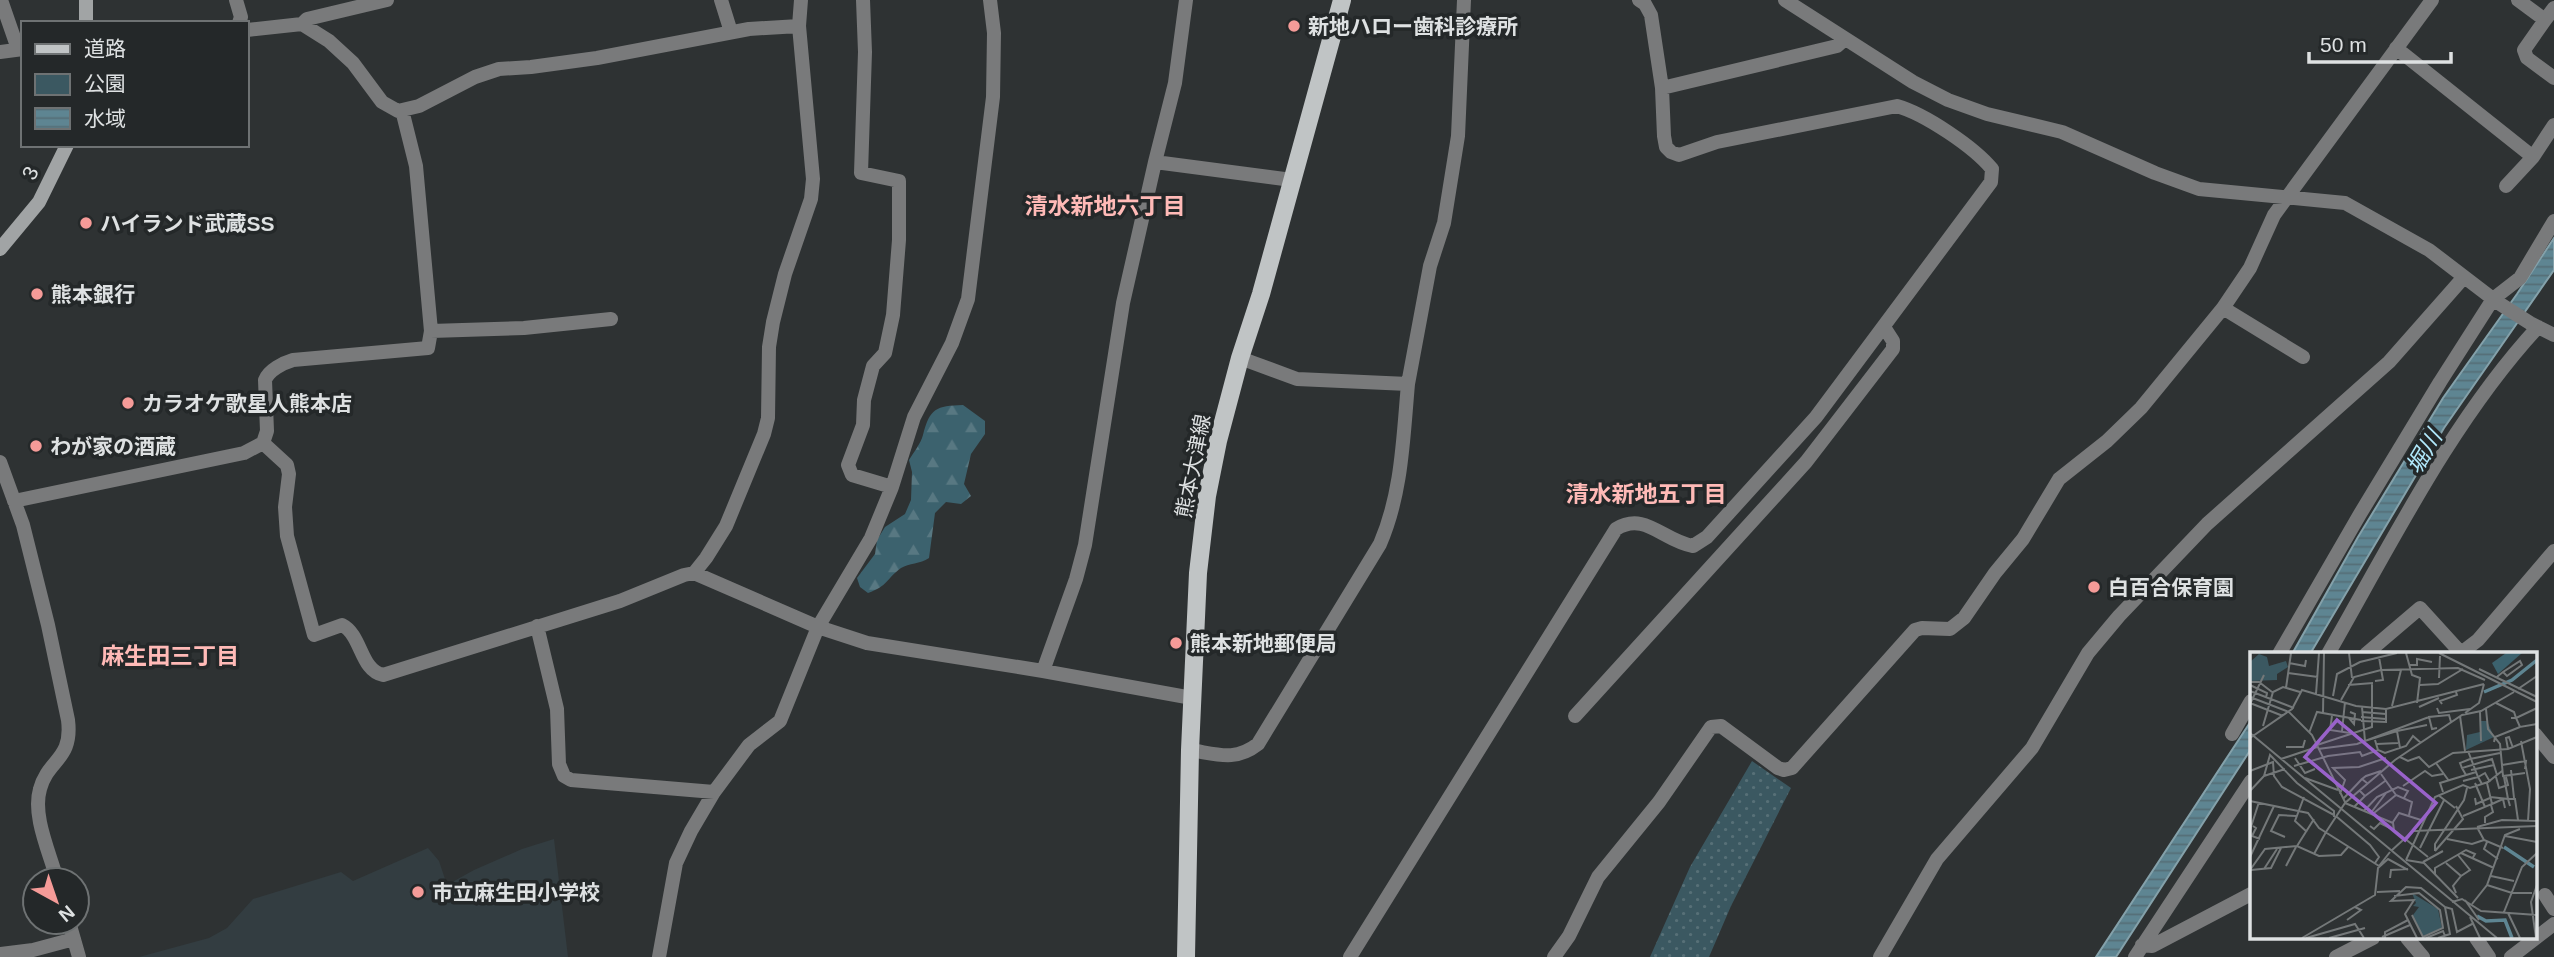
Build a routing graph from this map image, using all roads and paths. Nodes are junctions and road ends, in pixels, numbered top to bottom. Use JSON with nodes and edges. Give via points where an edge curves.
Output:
{"nodes":[{"id":1,"x":1,"y":0,"type":"edge"},
{"id":2,"x":86,"y":0,"type":"edge"},
{"id":3,"x":236,"y":0,"type":"edge"},
{"id":4,"x":387,"y":0,"type":"edge"},
{"id":5,"x":721,"y":0,"type":"edge"},
{"id":6,"x":801,"y":0,"type":"edge"},
{"id":7,"x":863,"y":0,"type":"edge"},
{"id":8,"x":990,"y":0,"type":"edge"},
{"id":9,"x":1186,"y":0,"type":"edge"},
{"id":10,"x":1342,"y":0,"type":"edge"},
{"id":11,"x":1464,"y":0,"type":"edge"},
{"id":12,"x":1639,"y":0,"type":"edge"},
{"id":13,"x":1788,"y":0,"type":"edge"},
{"id":14,"x":2432,"y":0,"type":"edge"},
{"id":15,"x":2518,"y":0,"type":"edge"},
{"id":16,"x":2549,"y":14,"type":"edge"},
{"id":17,"x":86,"y":21,"type":"edge"},
{"id":18,"x":240,"y":21,"type":"edge"},
{"id":19,"x":302,"y":24,"type":"junction"},
{"id":20,"x":799,"y":26,"type":"junction"},
{"id":21,"x":248,"y":30,"type":"edge"},
{"id":22,"x":731,"y":32,"type":"junction"},
{"id":23,"x":1845,"y":38,"type":"junction"},
{"id":24,"x":2396,"y":48,"type":"junction"},
{"id":25,"x":21,"y":49,"type":"edge"},
{"id":26,"x":0,"y":52,"type":"edge"},
{"id":27,"x":2554,"y":78,"type":"edge"},
{"id":28,"x":1662,"y":88,"type":"junction"},
{"id":29,"x":402,"y":110,"type":"junction"},
{"id":30,"x":2554,"y":125,"type":"edge"},
{"id":31,"x":66,"y":147,"type":"edge"},
{"id":32,"x":2533,"y":157,"type":"junction"},
{"id":33,"x":1155,"y":162,"type":"junction"},
{"id":34,"x":1292,"y":180,"type":"junction"},
{"id":35,"x":2506,"y":186,"type":"dead end"},
{"id":36,"x":2287,"y":198,"type":"junction"},
{"id":37,"x":2554,"y":221,"type":"edge"},
{"id":38,"x":0,"y":248,"type":"edge"},
{"id":39,"x":2464,"y":277,"type":"junction"},
{"id":40,"x":2495,"y":300,"type":"junction"},
{"id":41,"x":2223,"y":308,"type":"junction"},
{"id":42,"x":611,"y":319,"type":"dead end"},
{"id":43,"x":2534,"y":325,"type":"junction"},
{"id":44,"x":1884,"y":327,"type":"junction"},
{"id":45,"x":431,"y":331,"type":"junction"},
{"id":46,"x":2554,"y":335,"type":"edge"},
{"id":47,"x":2303,"y":357,"type":"dead end"},
{"id":48,"x":1240,"y":358,"type":"junction"},
{"id":49,"x":1408,"y":384,"type":"junction"},
{"id":50,"x":263,"y":443,"type":"junction"},
{"id":51,"x":0,"y":462,"type":"edge"},
{"id":52,"x":892,"y":487,"type":"junction"},
{"id":53,"x":14,"y":501,"type":"junction"},
{"id":54,"x":2554,"y":551,"type":"edge"},
{"id":55,"x":694,"y":573,"type":"junction"},
{"id":56,"x":537,"y":626,"type":"junction"},
{"id":57,"x":818,"y":627,"type":"junction"},
{"id":58,"x":2280,"y":652,"type":"edge"},
{"id":59,"x":2329,"y":652,"type":"edge"},
{"id":60,"x":2368,"y":652,"type":"edge"},
{"id":61,"x":2459,"y":652,"type":"edge"},
{"id":62,"x":2463,"y":652,"type":"edge"},
{"id":63,"x":1043,"y":671,"type":"junction"},
{"id":64,"x":1192,"y":698,"type":"junction"},
{"id":65,"x":2250,"y":703,"type":"edge"},
{"id":66,"x":1575,"y":716,"type":"dead end"},
{"id":67,"x":2232,"y":734,"type":"dead end"},
{"id":68,"x":2536,"y":734,"type":"edge"},
{"id":69,"x":1190,"y":750,"type":"junction"},
{"id":70,"x":2554,"y":757,"type":"edge"},
{"id":71,"x":2250,"y":783,"type":"edge"},
{"id":72,"x":714,"y":792,"type":"junction"},
{"id":73,"x":53,"y":866,"type":"edge"},
{"id":74,"x":2250,"y":895,"type":"edge"},
{"id":75,"x":2545,"y":895,"type":"dead end"},
{"id":76,"x":2554,"y":909,"type":"edge"},
{"id":77,"x":2554,"y":924,"type":"edge"},
{"id":78,"x":73,"y":936,"type":"edge"},
{"id":79,"x":2536,"y":938,"type":"edge"},
{"id":80,"x":74,"y":939,"type":"junction"},
{"id":81,"x":2369,"y":940,"type":"edge"},
{"id":82,"x":2409,"y":940,"type":"edge"},
{"id":83,"x":2477,"y":940,"type":"edge"},
{"id":84,"x":2533,"y":940,"type":"edge"},
{"id":85,"x":2138,"y":951,"type":"edge"},
{"id":86,"x":0,"y":954,"type":"edge"},
{"id":87,"x":79,"y":957,"type":"edge"},
{"id":88,"x":659,"y":957,"type":"edge"},
{"id":89,"x":1186,"y":957,"type":"edge"},
{"id":90,"x":1350,"y":957,"type":"edge"},
{"id":91,"x":1554,"y":957,"type":"edge"},
{"id":92,"x":1880,"y":957,"type":"edge"},
{"id":93,"x":2336,"y":957,"type":"edge"},
{"id":94,"x":2423,"y":957,"type":"edge"},
{"id":95,"x":2489,"y":957,"type":"edge"},
{"id":96,"x":2511,"y":957,"type":"edge"}],
"edges":[{"from":1,"to":25,"type":"street"},
{"from":2,"to":17,"type":"street"},
{"from":3,"to":18,"type":"street"},
{"from":4,"to":19,"type":"street"},
{"from":5,"to":22,"type":"street"},
{"from":6,"to":20,"type":"street"},
{"from":7,"to":52,"type":"street","via":[[861,173],[899,181],[899,240],[885,353],[873,366],[863,425],[848,465],[852,475]]},
{"from":8,"to":52,"type":"street","via":[[995,33],[993,97],[968,299],[952,343],[914,417]]},
{"from":9,"to":33,"type":"street","via":[[1175,83]]},
{"from":10,"to":34,"type":"main road","name":"熊本大津線"},
{"from":11,"to":49,"type":"street","via":[[1458,136]]},
{"from":12,"to":28,"type":"street","via":[[1651,15]]},
{"from":13,"to":23,"type":"street"},
{"from":14,"to":24,"type":"street"},
{"from":15,"to":16,"type":"street"},
{"from":16,"to":27,"type":"street","via":[[2524,50],[2527,58]]},
{"from":19,"to":21,"type":"street"},
{"from":19,"to":29,"type":"street","via":[[353,63],[382,102]]},
{"from":20,"to":22,"type":"street"},
{"from":20,"to":55,"type":"street","via":[[811,199],[773,322],[764,434],[726,526]]},
{"from":22,"to":29,"type":"street","via":[[597,58],[499,69]]},
{"from":23,"to":28,"type":"street","via":[[1838,46]]},
{"from":23,"to":36,"type":"street","via":[[1948,100],[2062,132],[2199,189]]},
{"from":24,"to":32,"type":"street"},
{"from":24,"to":36,"type":"street"},
{"from":25,"to":26,"type":"street"},
{"from":28,"to":44,"type":"street","via":[[1666,146],[1679,155],[1717,142],[1897,106],[1912,110],[1981,156],[1992,169],[1991,182]]},
{"from":29,"to":45,"type":"street","via":[[416,166]]},
{"from":30,"to":32,"type":"street"},
{"from":31,"to":38,"type":"street","name":"3","via":[[39,202]]},
{"from":32,"to":35,"type":"street"},
{"from":33,"to":34,"type":"street"},
{"from":33,"to":63,"type":"street","via":[[1123,303],[1085,545]]},
{"from":34,"to":48,"type":"main road","name":"熊本大津線"},
{"from":36,"to":39,"type":"street","via":[[2345,203],[2429,250]]},
{"from":36,"to":41,"type":"street"},
{"from":37,"to":40,"type":"street","via":[[2520,278]]},
{"from":39,"to":40,"type":"street"},
{"from":39,"to":92,"type":"street","via":[[2389,362],[2207,524],[2119,616],[2088,653],[2032,748],[1937,859]]},
{"from":40,"to":43,"type":"street"},
{"from":40,"to":58,"type":"street","via":[[2406,437]]},
{"from":41,"to":47,"type":"street"},
{"from":41,"to":91,"type":"street","via":[[2141,408],[2059,479],[2023,539],[1964,618],[1950,629],[1915,630],[1791,768],[1778,768],[1721,726],[1711,727],[1659,802],[1598,877]]},
{"from":42,"to":45,"type":"street"},
{"from":43,"to":46,"type":"street"},
{"from":43,"to":59,"type":"street","via":[[2460,427]]},
{"from":44,"to":66,"type":"street","via":[[1893,349],[1806,462]]},
{"from":44,"to":90,"type":"street","via":[[1816,417],[1707,537],[1693,546],[1640,523],[1628,522],[1616,529]]},
{"from":45,"to":50,"type":"street","via":[[428,348],[284,363],[265,380],[267,431]]},
{"from":48,"to":49,"type":"street","via":[[1297,379]]},
{"from":48,"to":64,"type":"main road","name":"熊本大津線","via":[[1207,496]]},
{"from":49,"to":69,"type":"street","via":[[1399,485],[1380,544],[1258,744],[1245,754]]},
{"from":50,"to":53,"type":"street","via":[[244,453]]},
{"from":50,"to":56,"type":"street","via":[[287,465],[287,536],[314,635],[342,625],[350,629],[371,669],[383,674]]},
{"from":51,"to":53,"type":"street"},
{"from":52,"to":57,"type":"street","via":[[871,538]]},
{"from":53,"to":73,"type":"street","via":[[48,625],[69,734],[67,747],[39,790],[41,821]]},
{"from":54,"to":62,"type":"street"},
{"from":55,"to":56,"type":"street"},
{"from":55,"to":57,"type":"street"},
{"from":56,"to":72,"type":"street","via":[[557,709],[559,764],[564,776]]},
{"from":57,"to":63,"type":"street","via":[[867,643]]},
{"from":57,"to":72,"type":"street","via":[[780,722],[749,746]]},
{"from":60,"to":61,"type":"street","via":[[2420,608]]},
{"from":63,"to":64,"type":"street"},
{"from":64,"to":69,"type":"main road","name":"熊本大津線"},
{"from":65,"to":67,"type":"street"},
{"from":68,"to":70,"type":"street"},
{"from":69,"to":89,"type":"main road","name":"熊本大津線"},
{"from":71,"to":85,"type":"street"},
{"from":72,"to":88,"type":"street","via":[[676,863]]},
{"from":74,"to":85,"type":"street"},
{"from":75,"to":76,"type":"street"},
{"from":77,"to":79,"type":"street"},
{"from":78,"to":80,"type":"street"},
{"from":80,"to":86,"type":"street"},
{"from":80,"to":87,"type":"street"},
{"from":81,"to":93,"type":"street"},
{"from":82,"to":94,"type":"street"},
{"from":83,"to":95,"type":"street"},
{"from":84,"to":96,"type":"street"}]}
